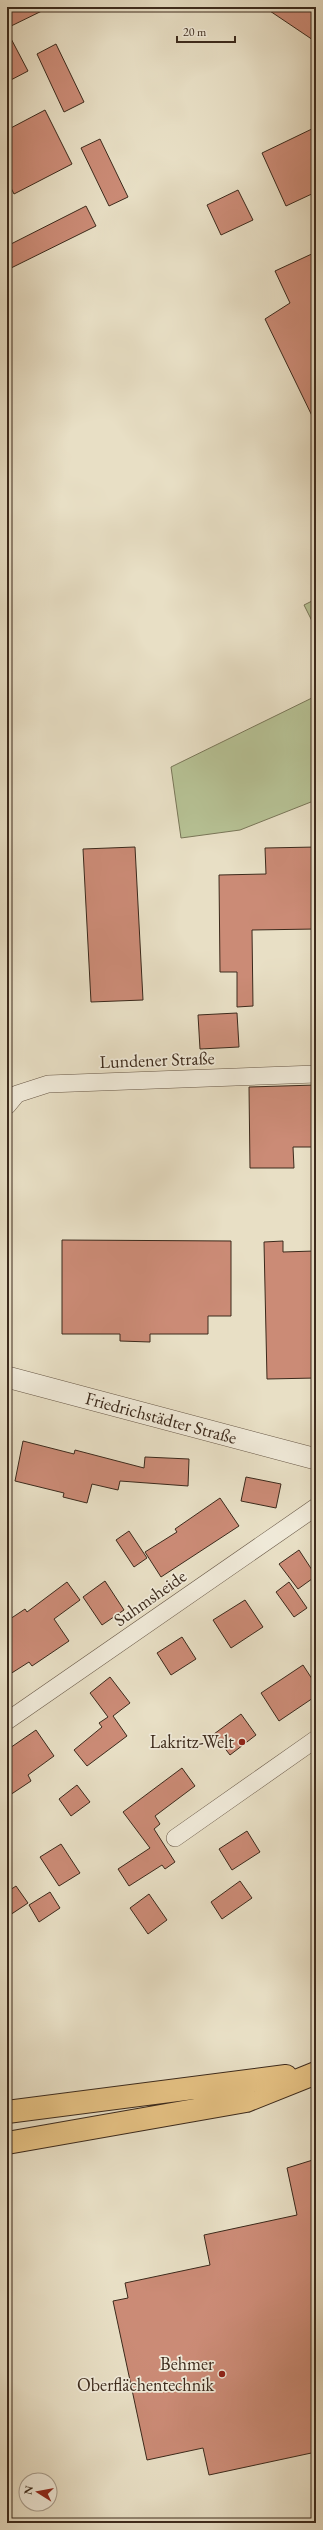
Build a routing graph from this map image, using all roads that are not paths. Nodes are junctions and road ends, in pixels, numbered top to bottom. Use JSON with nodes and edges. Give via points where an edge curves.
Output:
{"nodes":[{"id":1,"x":316,"y":1074,"type":"edge"},
{"id":2,"x":7,"y":1106,"type":"edge"},
{"id":3,"x":7,"y":1377,"type":"edge"},
{"id":4,"x":316,"y":1459,"type":"edge"},
{"id":5,"x":316,"y":1507,"type":"edge"},
{"id":6,"x":7,"y":1721,"type":"edge"},
{"id":7,"x":316,"y":1739,"type":"edge"},
{"id":8,"x":175,"y":1838,"type":"dead end"},
{"id":9,"x":316,"y":2072,"type":"edge"},
{"id":10,"x":7,"y":2112,"type":"edge"},
{"id":11,"x":7,"y":2143,"type":"edge"}],
"edges":[{"from":1,"to":2,"type":"street","name":"Lundener Straße","via":[[48,1084],[17,1094]]},
{"from":3,"to":4,"type":"street","name":"Friedrichstädter Straße"},
{"from":5,"to":6,"type":"street","name":"Suhmsheide"},
{"from":7,"to":8,"type":"street"},
{"from":9,"to":10,"type":"main road"},
{"from":9,"to":11,"type":"main road","via":[[246,2101]]}]}
